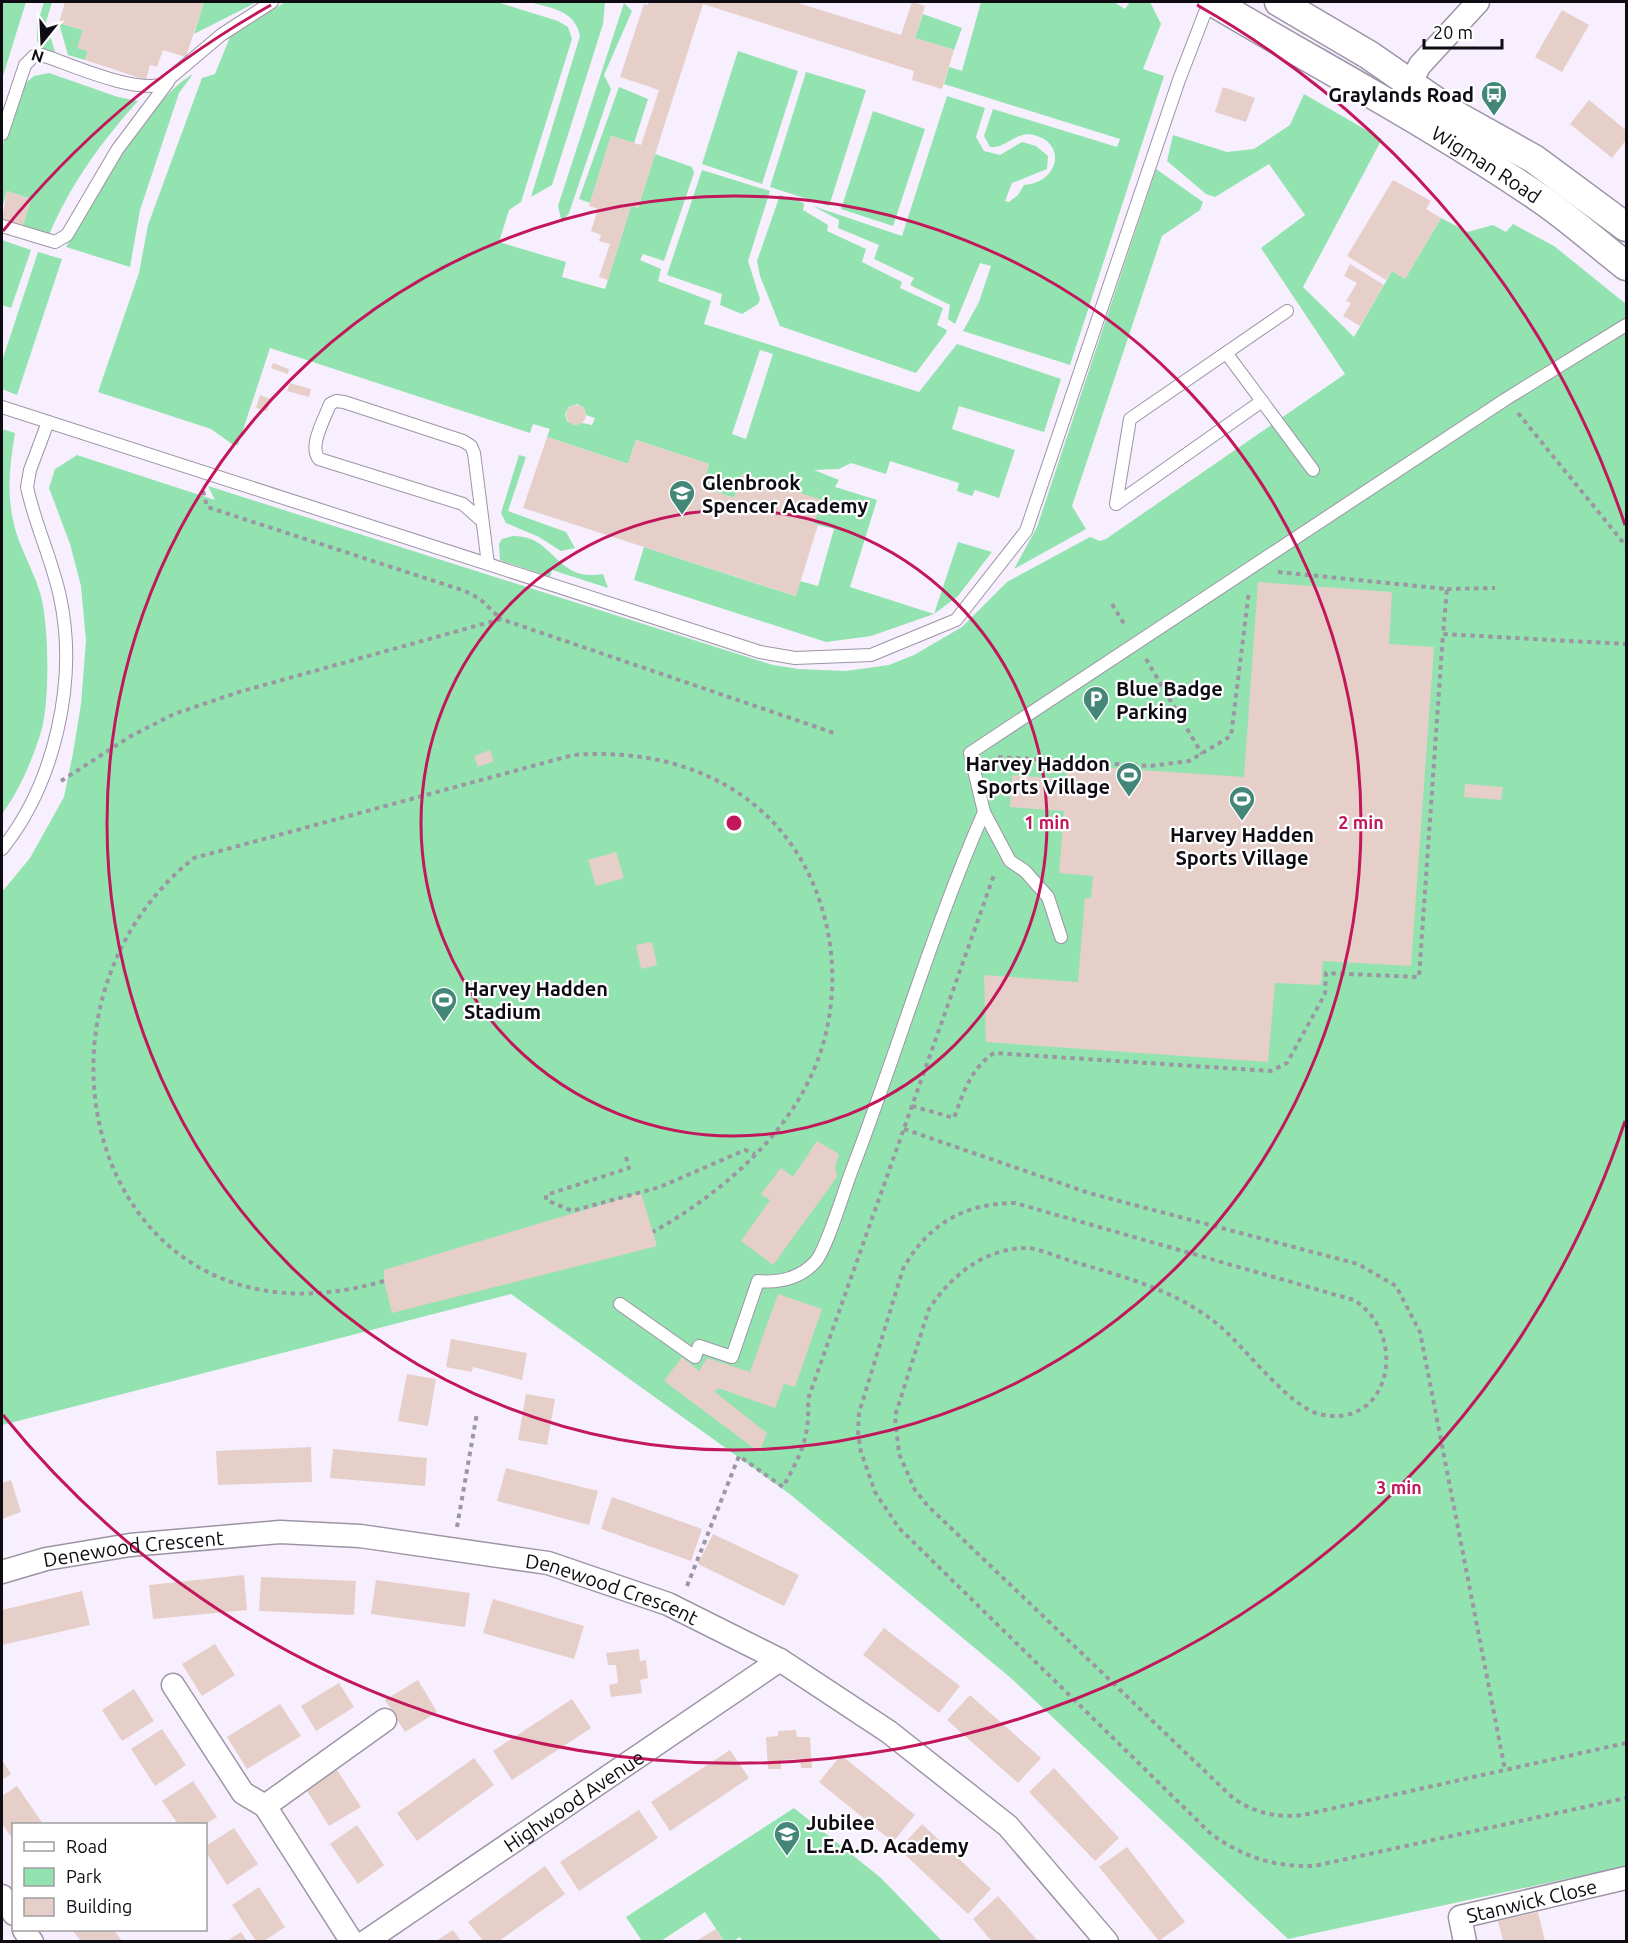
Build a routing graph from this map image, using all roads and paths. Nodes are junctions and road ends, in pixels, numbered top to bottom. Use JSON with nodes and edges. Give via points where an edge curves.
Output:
{"nodes":[{"id":1,"x":272,"y":2,"type":"edge"},
{"id":2,"x":1211,"y":2,"type":"edge"},
{"id":3,"x":1279,"y":2,"type":"edge"},
{"id":4,"x":1478,"y":2,"type":"edge"},
{"id":5,"x":168,"y":81,"type":"junction"},
{"id":6,"x":1404,"y":96,"type":"junction"},
{"id":7,"x":2,"y":134,"type":"edge"},
{"id":8,"x":2,"y":226,"type":"edge"},
{"id":9,"x":1626,"y":227,"type":"edge"},
{"id":10,"x":1626,"y":266,"type":"edge"},
{"id":11,"x":1287,"y":311,"type":"dead end"},
{"id":12,"x":1626,"y":325,"type":"edge"},
{"id":13,"x":1227,"y":354,"type":"junction"},
{"id":14,"x":1506,"y":399,"type":"junction"},
{"id":15,"x":1262,"y":401,"type":"junction"},
{"id":16,"x":2,"y":407,"type":"edge"},
{"id":17,"x":48,"y":422,"type":"junction"},
{"id":18,"x":198,"y":470,"type":"junction"},
{"id":19,"x":1313,"y":470,"type":"dead end"},
{"id":20,"x":482,"y":521,"type":"junction"},
{"id":21,"x":1626,"y":546,"type":"edge"},
{"id":22,"x":488,"y":564,"type":"junction"},
{"id":23,"x":1252,"y":569,"type":"junction"},
{"id":24,"x":1495,"y":588,"type":"dead end"},
{"id":25,"x":1447,"y":589,"type":"junction"},
{"id":26,"x":1112,"y":604,"type":"dead end"},
{"id":27,"x":501,"y":619,"type":"junction"},
{"id":28,"x":1443,"y":634,"type":"junction"},
{"id":29,"x":1137,"y":643,"type":"junction"},
{"id":30,"x":1626,"y":644,"type":"edge"},
{"id":31,"x":837,"y":734,"type":"dead end"},
{"id":32,"x":1202,"y":754,"type":"junction"},
{"id":33,"x":973,"y":766,"type":"junction"},
{"id":34,"x":39,"y":784,"type":"junction"},
{"id":35,"x":984,"y":812,"type":"junction"},
{"id":36,"x":2,"y":849,"type":"edge"},
{"id":37,"x":999,"y":861,"type":"dead end"},
{"id":38,"x":176,"y":869,"type":"dead end"},
{"id":39,"x":1061,"y":937,"type":"dead end"},
{"id":40,"x":912,"y":1106,"type":"junction"},
{"id":41,"x":904,"y":1129,"type":"junction"},
{"id":42,"x":755,"y":1154,"type":"junction"},
{"id":43,"x":626,"y":1158,"type":"dead end"},
{"id":44,"x":653,"y":1232,"type":"dead end"},
{"id":45,"x":193,"y":1270,"type":"dead end"},
{"id":46,"x":384,"y":1281,"type":"dead end"},
{"id":47,"x":620,"y":1304,"type":"dead end"},
{"id":48,"x":477,"y":1413,"type":"dead end"},
{"id":49,"x":453,"y":1549,"type":"junction"},
{"id":50,"x":2,"y":1572,"type":"edge"},
{"id":51,"x":678,"y":1609,"type":"junction"},
{"id":52,"x":780,"y":1659,"type":"junction"},
{"id":53,"x":173,"y":1685,"type":"dead end"},
{"id":54,"x":385,"y":1720,"type":"dead end"},
{"id":55,"x":1626,"y":1743,"type":"edge"},
{"id":56,"x":1505,"y":1770,"type":"junction"},
{"id":57,"x":1626,"y":1798,"type":"edge"},
{"id":58,"x":265,"y":1806,"type":"junction"},
{"id":59,"x":1626,"y":1878,"type":"edge"},
{"id":60,"x":2,"y":1896,"type":"edge"},
{"id":61,"x":12,"y":1911,"type":"edge"},
{"id":62,"x":352,"y":1941,"type":"edge"},
{"id":63,"x":365,"y":1941,"type":"edge"},
{"id":64,"x":1107,"y":1941,"type":"edge"},
{"id":65,"x":1465,"y":1941,"type":"edge"}],
"edges":[{"from":1,"to":5,"type":"lane","via":[[221,35]]},
{"from":2,"to":6,"type":"street","name":"Wigman Road","via":[[1329,72]]},
{"from":2,"to":22,"type":"lane","via":[[1179,80],[1026,531],[956,620],[871,655],[795,658],[760,651]]},
{"from":3,"to":6,"type":"street","name":"Wigman Road","via":[[1369,55]]},
{"from":4,"to":6,"type":"street","via":[[1420,65]]},
{"from":5,"to":7,"type":"lane","via":[[149,87],[42,55],[34,56],[25,65]]},
{"from":5,"to":8,"type":"lane","via":[[117,150],[67,235],[55,242]]},
{"from":6,"to":9,"type":"street","name":"Wigman Road","via":[[1457,116],[1534,159]]},
{"from":6,"to":10,"type":"street","name":"Wigman Road"},
{"from":11,"to":13,"type":"lane"},
{"from":12,"to":14,"type":"lane"},
{"from":13,"to":15,"type":"lane"},
{"from":13,"to":15,"type":"lane","via":[[1130,419],[1116,504]]},
{"from":14,"to":21,"type":"path"},
{"from":14,"to":23,"type":"lane"},
{"from":15,"to":19,"type":"lane"},
{"from":16,"to":17,"type":"lane"},
{"from":17,"to":18,"type":"lane"},
{"from":17,"to":34,"type":"lane","via":[[27,487],[59,592],[65,644],[57,738]]},
{"from":18,"to":22,"type":"lane"},
{"from":18,"to":27,"type":"path","via":[[207,507],[465,591]]},
{"from":20,"to":20,"type":"lane","via":[[463,504],[319,459],[315,447],[330,404],[336,400],[344,402],[468,442],[474,453]]},
{"from":20,"to":22,"type":"lane"},
{"from":23,"to":25,"type":"path"},
{"from":23,"to":29,"type":"lane"},
{"from":23,"to":32,"type":"path","via":[[1231,736]]},
{"from":24,"to":25,"type":"path"},
{"from":25,"to":28,"type":"path"},
{"from":26,"to":29,"type":"path"},
{"from":27,"to":31,"type":"path"},
{"from":27,"to":34,"type":"path","via":[[174,714],[130,736],[60,781]]},
{"from":28,"to":30,"type":"path"},
{"from":28,"to":40,"type":"path","via":[[1419,977],[1326,973],[1325,994],[1287,1063],[1270,1071],[994,1053],[982,1061],[967,1085],[954,1118]]},
{"from":29,"to":32,"type":"path"},
{"from":29,"to":33,"type":"lane","via":[[970,753]]},
{"from":32,"to":33,"type":"path","via":[[1189,761],[1150,766],[991,757]]},
{"from":33,"to":35,"type":"lane"},
{"from":34,"to":36,"type":"lane"},
{"from":35,"to":39,"type":"lane","via":[[1010,861],[1025,871],[1048,897]]},
{"from":35,"to":47,"type":"lane","via":[[818,1259],[808,1269],[784,1280],[758,1281],[732,1357],[699,1346],[695,1357]]},
{"from":37,"to":40,"type":"path"},
{"from":38,"to":42,"type":"path","via":[[194,858],[573,755],[653,757],[719,781],[761,811],[798,854],[820,901],[831,952],[830,1009],[817,1064],[785,1117]]},
{"from":40,"to":41,"type":"path"},
{"from":41,"to":51,"type":"path","via":[[808,1400],[805,1447],[783,1487],[739,1456]]},
{"from":41,"to":56,"type":"path","via":[[1089,1193],[1358,1264],[1396,1286],[1420,1332]]},
{"from":42,"to":43,"type":"path","via":[[745,1150],[660,1187],[572,1210],[546,1200],[546,1196],[629,1168]]},
{"from":42,"to":44,"type":"path","via":[[700,1203]]},
{"from":45,"to":46,"type":"path","via":[[221,1281],[277,1293],[333,1292]]},
{"from":48,"to":49,"type":"path"},
{"from":49,"to":50,"type":"street","name":"Denewood Crescent","via":[[360,1536],[280,1532],[130,1545],[46,1559]]},
{"from":49,"to":51,"type":"street","name":"Denewood Crescent","via":[[549,1563]]},
{"from":51,"to":52,"type":"street","name":"Denewood Crescent"},
{"from":52,"to":63,"type":"street","name":"Highwood Avenue"},
{"from":52,"to":64,"type":"street","name":"Denewood Crescent","via":[[889,1732],[1008,1826]]},
{"from":53,"to":58,"type":"street","via":[[243,1793]]},
{"from":54,"to":58,"type":"street"},
{"from":55,"to":56,"type":"path"},
{"from":56,"to":57,"type":"path","via":[[1303,1815],[1273,1816],[1245,1806],[928,1506],[915,1490],[899,1454],[895,1416],[929,1309],[956,1276],[993,1254],[1027,1248],[1126,1276],[1174,1296],[1219,1326],[1304,1408],[1329,1416],[1363,1406],[1384,1380],[1388,1366],[1384,1337],[1373,1315],[1354,1300],[1015,1203],[966,1210],[923,1239],[903,1269],[859,1413],[861,1452],[875,1492],[899,1528],[1210,1833],[1228,1846],[1268,1863],[1314,1866]]},
{"from":58,"to":62,"type":"street"},
{"from":59,"to":65,"type":"street","name":"Stanwick Close","via":[[1460,1917]]},
{"from":60,"to":61,"type":"street"}]}
